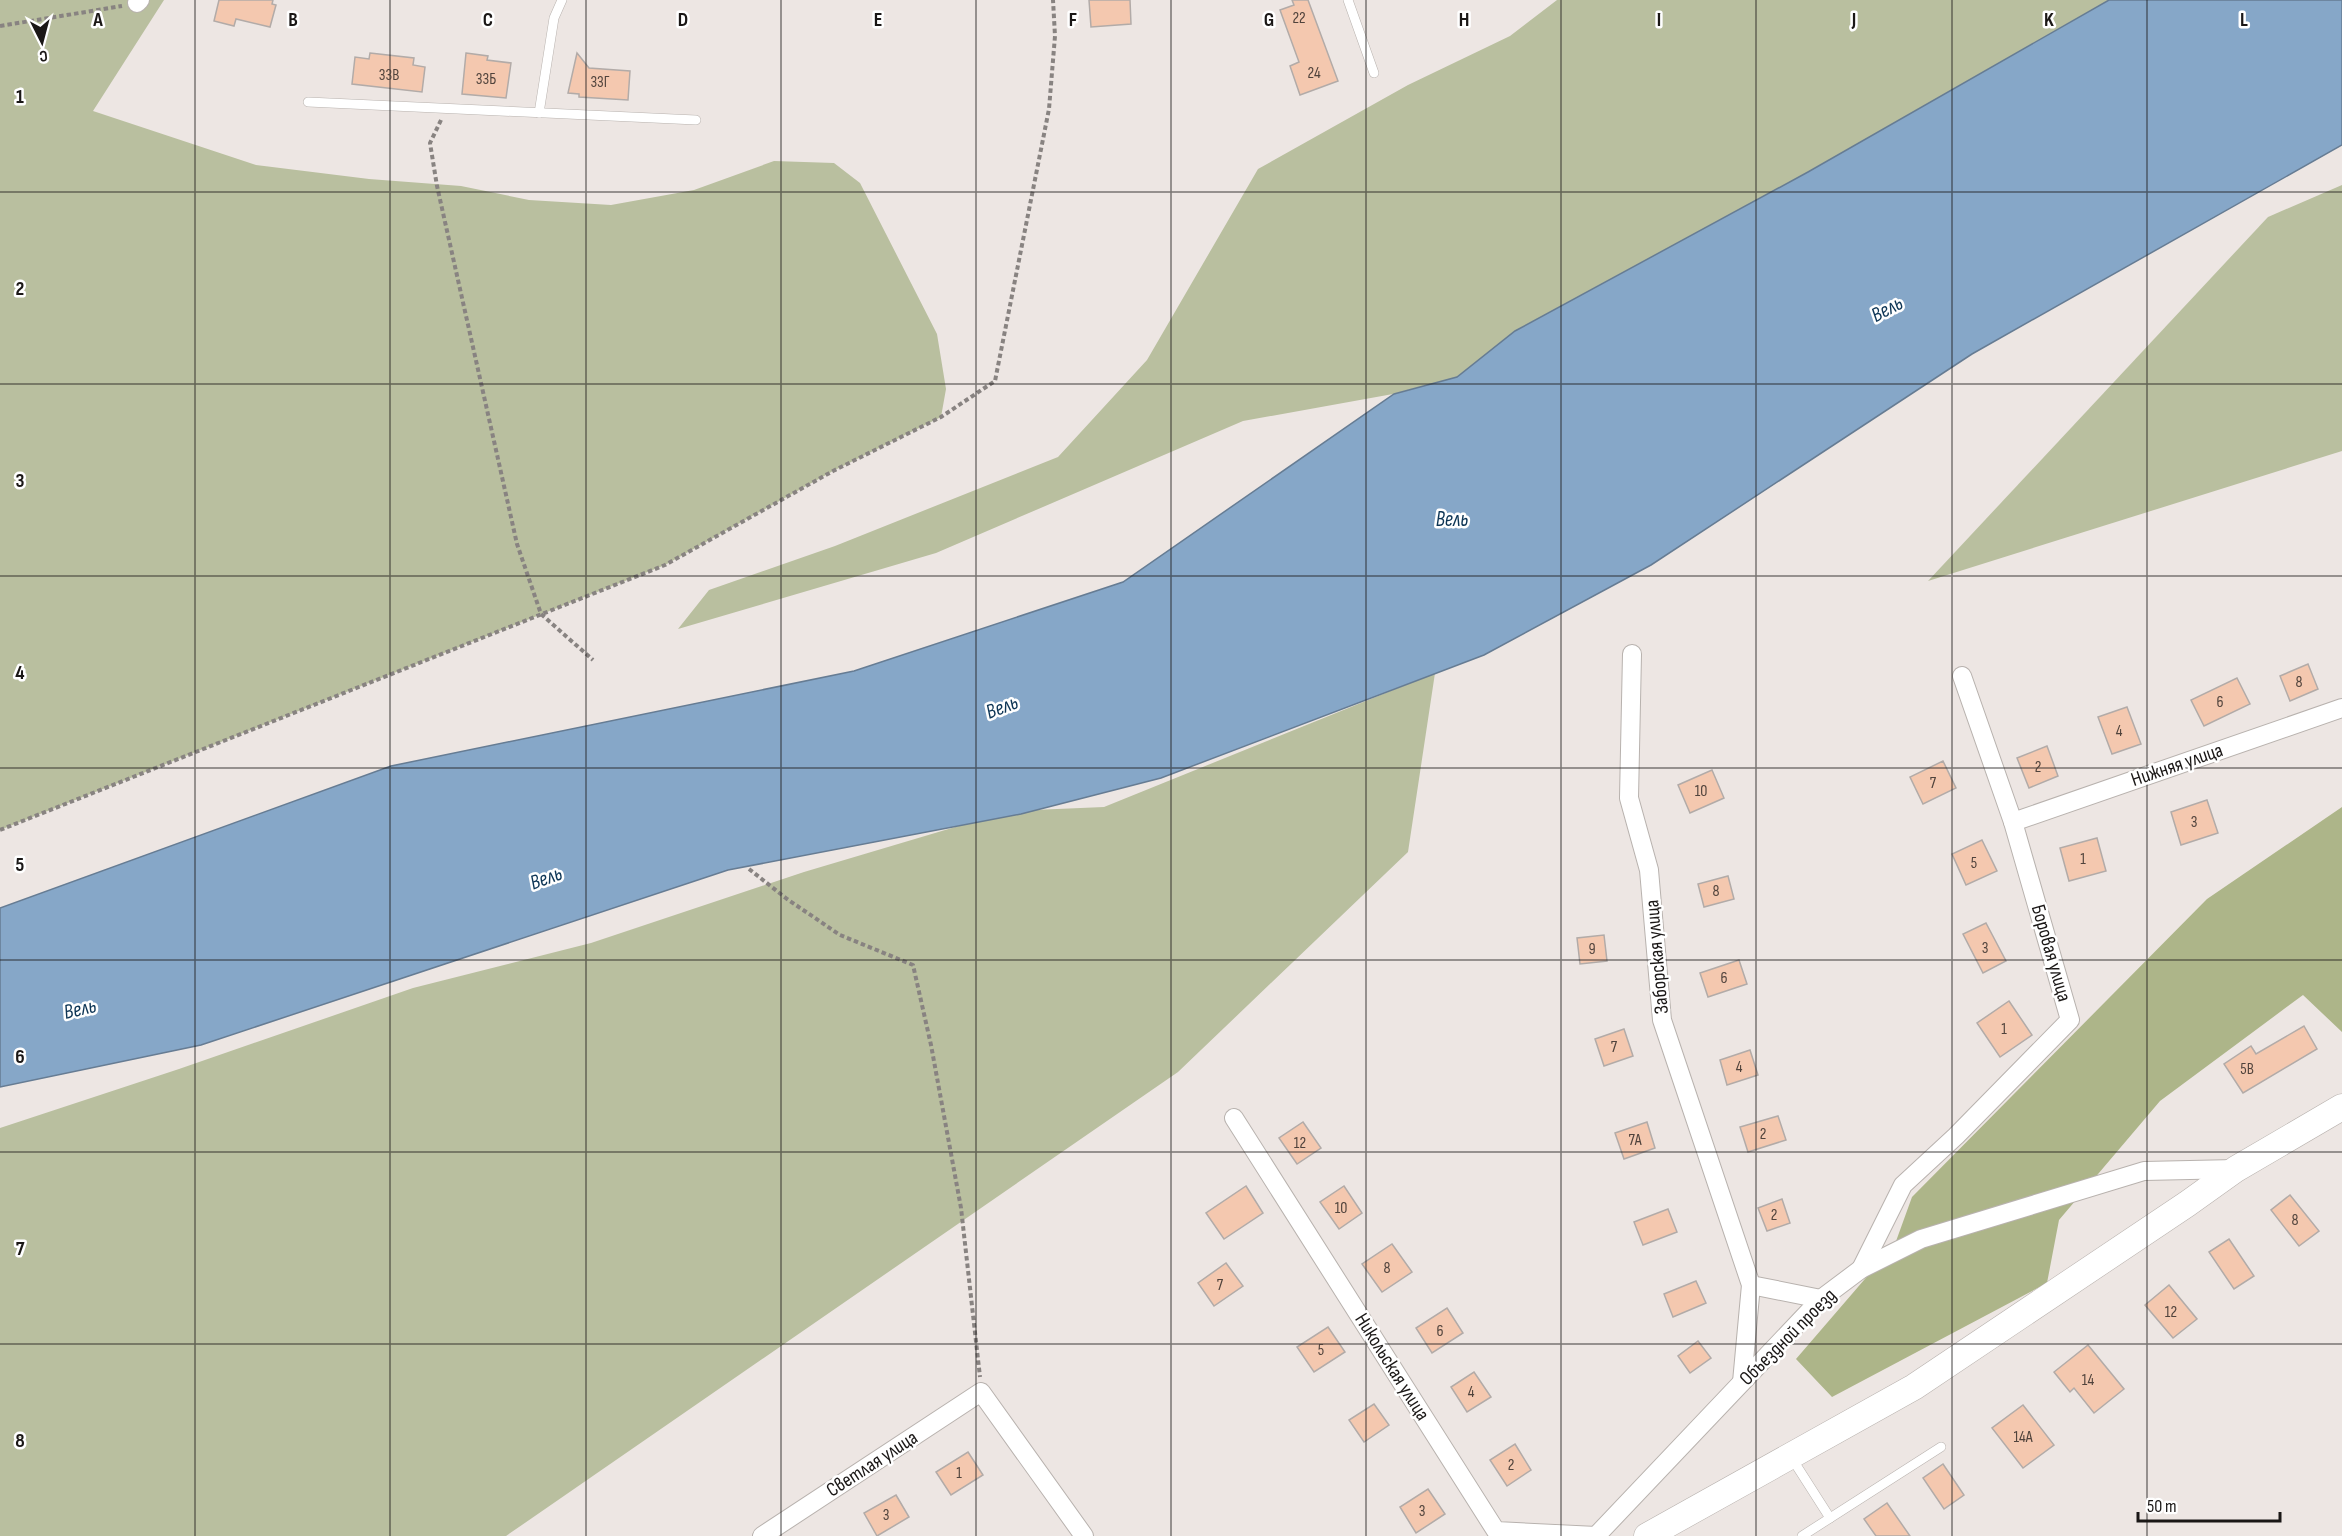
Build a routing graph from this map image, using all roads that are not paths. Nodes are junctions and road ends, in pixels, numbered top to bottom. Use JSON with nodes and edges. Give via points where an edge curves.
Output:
{"nodes":[{"id":1,"x":562,"y":0,"type":"edge"},
{"id":2,"x":1348,"y":0,"type":"edge"},
{"id":3,"x":1374,"y":73,"type":"dead end"},
{"id":4,"x":308,"y":102,"type":"dead end"},
{"id":5,"x":539,"y":113,"type":"junction"},
{"id":6,"x":696,"y":120,"type":"dead end"},
{"id":7,"x":1632,"y":654,"type":"dead end"},
{"id":8,"x":1962,"y":676,"type":"dead end"},
{"id":9,"x":2342,"y":708,"type":"edge"},
{"id":10,"x":2013,"y":822,"type":"junction"},
{"id":11,"x":2342,"y":1107,"type":"edge"},
{"id":12,"x":1234,"y":1118,"type":"dead end"},
{"id":13,"x":2236,"y":1169,"type":"junction"},
{"id":14,"x":1861,"y":1269,"type":"junction"},
{"id":15,"x":1751,"y":1286,"type":"junction"},
{"id":16,"x":1821,"y":1299,"type":"junction"},
{"id":17,"x":1742,"y":1382,"type":"junction"},
{"id":18,"x":1941,"y":1447,"type":"dead end"},
{"id":19,"x":1790,"y":1456,"type":"junction"},
{"id":20,"x":1830,"y":1518,"type":"junction"},
{"id":21,"x":762,"y":1536,"type":"edge"},
{"id":22,"x":1084,"y":1536,"type":"edge"},
{"id":23,"x":1596,"y":1536,"type":"edge"},
{"id":24,"x":1647,"y":1536,"type":"edge"},
{"id":25,"x":1802,"y":1536,"type":"edge"}],
"edges":[{"from":1,"to":5,"type":"lane","via":[[554,18]]},
{"from":2,"to":3,"type":"lane"},
{"from":4,"to":5,"type":"lane"},
{"from":5,"to":6,"type":"lane"},
{"from":7,"to":15,"type":"street","name":"Заборская улица","via":[[1629,798],[1649,870],[1662,1020]]},
{"from":8,"to":10,"type":"street","name":"Боровая улица"},
{"from":9,"to":10,"type":"street","name":"Нижняя улица"},
{"from":10,"to":14,"type":"street","name":"Боровая улица","via":[[2070,1020],[1903,1185]]},
{"from":11,"to":13,"type":"main road"},
{"from":12,"to":23,"type":"street","name":"Никольская улица","via":[[1496,1531]]},
{"from":13,"to":14,"type":"street","name":"Объездной проезд","via":[[2144,1171],[1921,1239]]},
{"from":13,"to":19,"type":"main road","via":[[1914,1387]]},
{"from":14,"to":16,"type":"street","name":"Объездной проезд"},
{"from":15,"to":16,"type":"street"},
{"from":15,"to":17,"type":"street"},
{"from":16,"to":17,"type":"street","name":"Объездной проезд"},
{"from":17,"to":23,"type":"street","name":"Объездной проезд"},
{"from":18,"to":20,"type":"lane"},
{"from":19,"to":20,"type":"lane"},
{"from":19,"to":24,"type":"main road"},
{"from":20,"to":25,"type":"lane"},
{"from":21,"to":22,"type":"street","name":"Светлая улица","via":[[981,1392]]}]}
